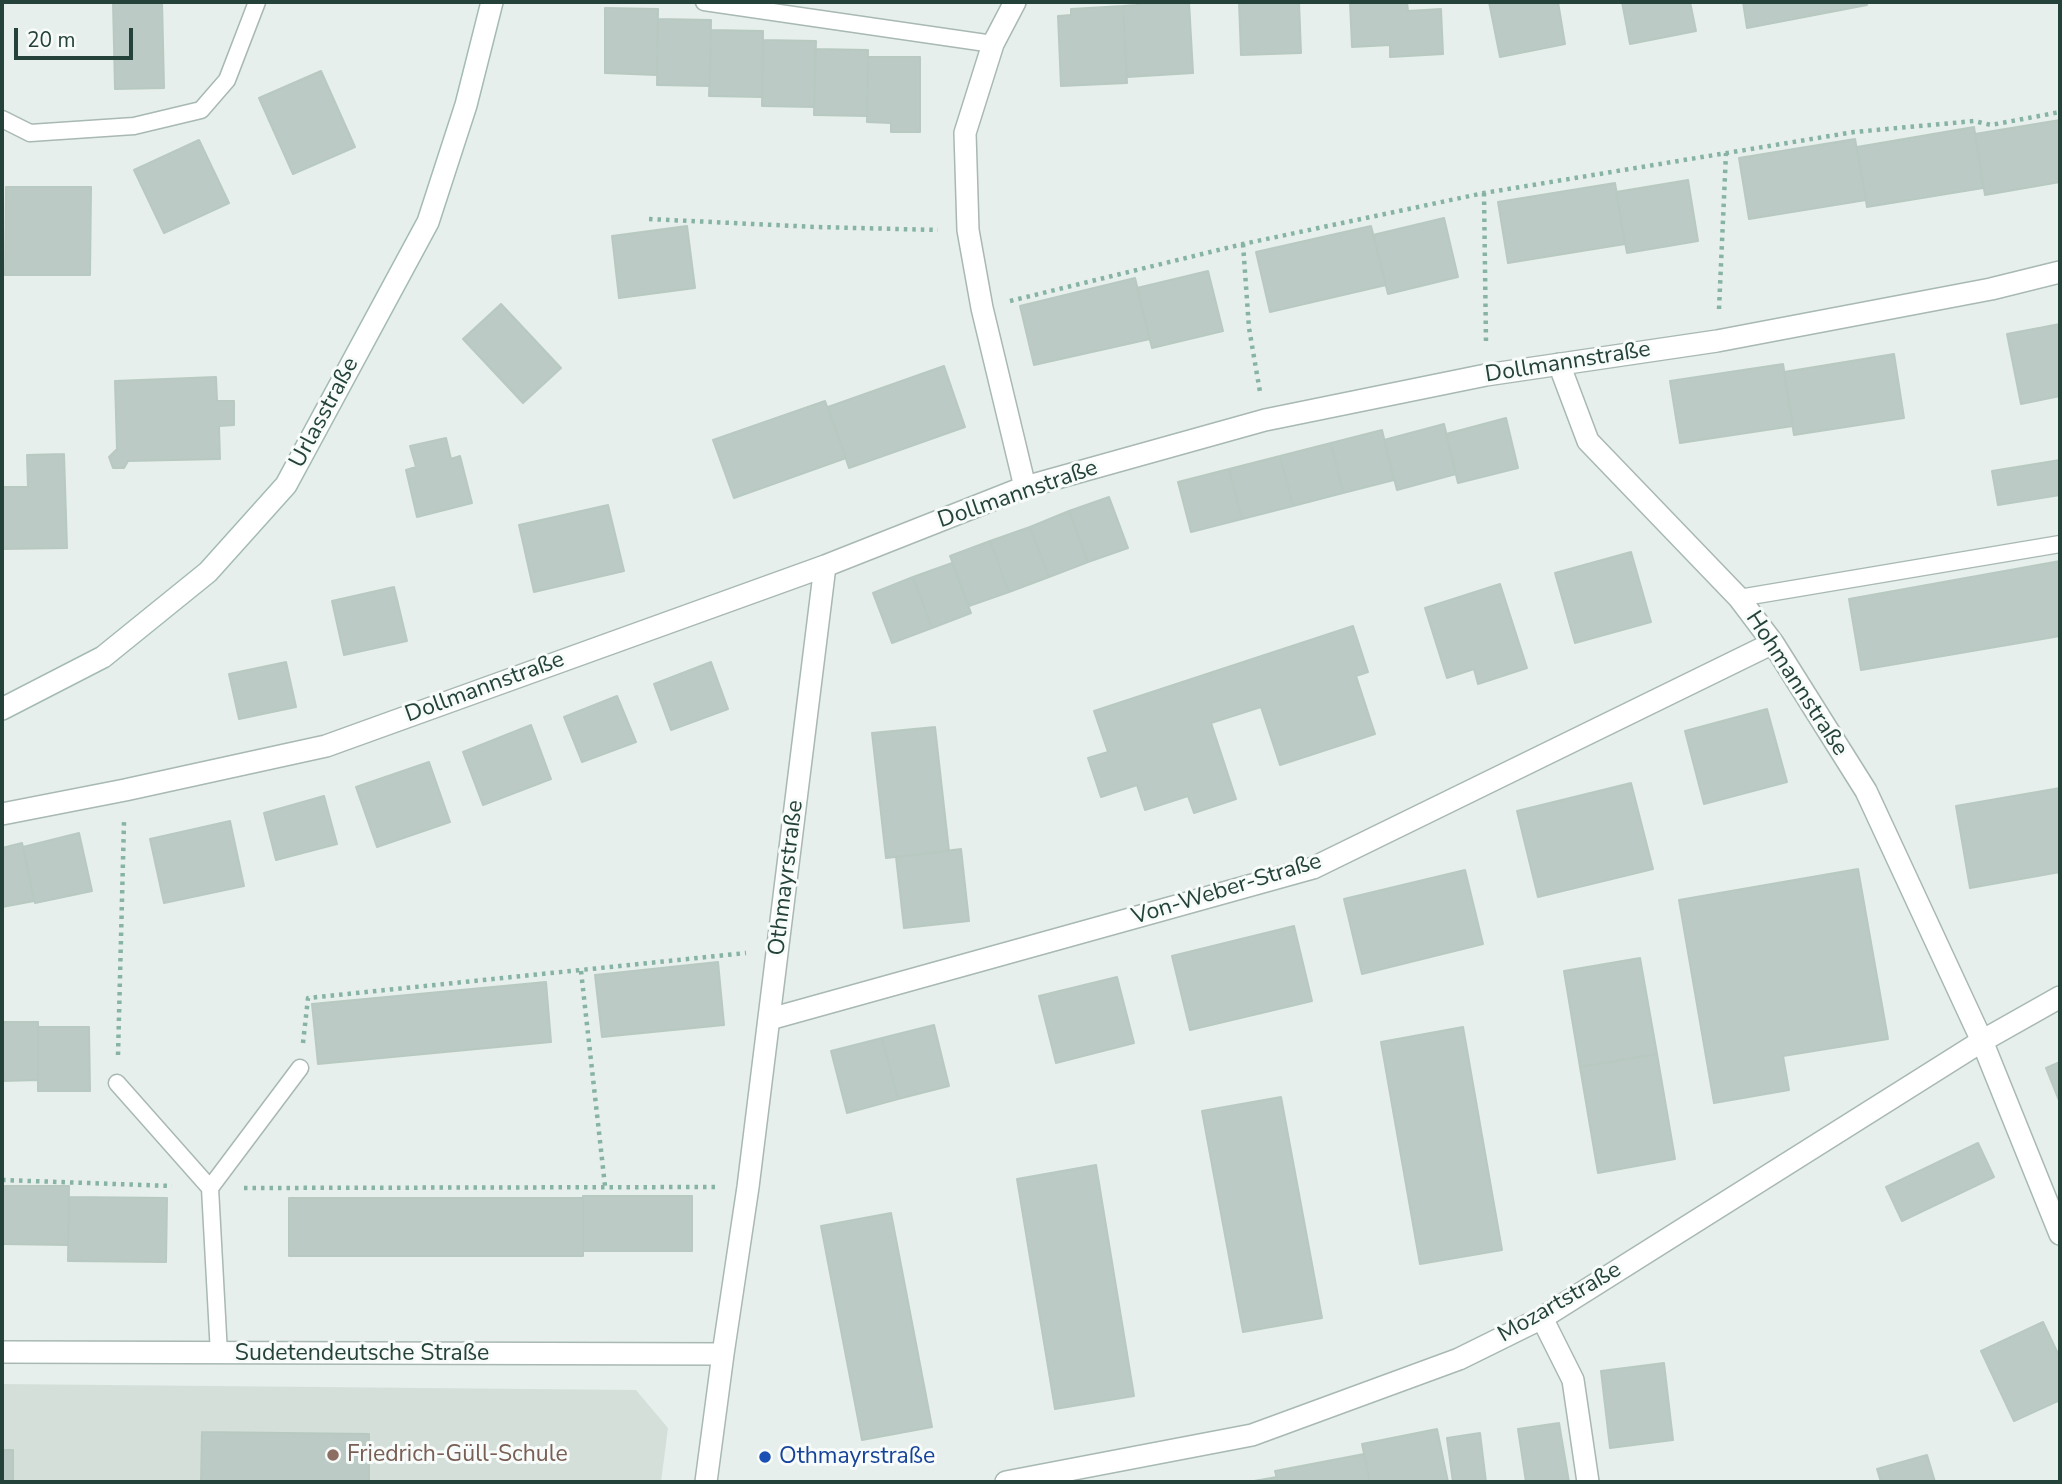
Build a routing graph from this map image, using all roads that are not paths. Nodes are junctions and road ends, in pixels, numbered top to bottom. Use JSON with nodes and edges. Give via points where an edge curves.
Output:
{"nodes":[{"id":1,"x":257,"y":2,"type":"edge"},
{"id":2,"x":492,"y":2,"type":"edge"},
{"id":3,"x":704,"y":2,"type":"edge"},
{"id":4,"x":1015,"y":2,"type":"edge"},
{"id":5,"x":993,"y":44,"type":"junction"},
{"id":6,"x":2,"y":119,"type":"edge"},
{"id":7,"x":2060,"y":272,"type":"edge"},
{"id":8,"x":1559,"y":364,"type":"junction"},
{"id":9,"x":1025,"y":487,"type":"junction"},
{"id":10,"x":2060,"y":544,"type":"edge"},
{"id":11,"x":825,"y":566,"type":"junction"},
{"id":12,"x":1739,"y":598,"type":"junction"},
{"id":13,"x":1773,"y":643,"type":"junction"},
{"id":14,"x":2,"y":709,"type":"edge"},
{"id":15,"x":2,"y":814,"type":"edge"},
{"id":16,"x":2060,"y":997,"type":"edge"},
{"id":17,"x":770,"y":1020,"type":"junction"},
{"id":18,"x":1982,"y":1041,"type":"junction"},
{"id":19,"x":300,"y":1068,"type":"road end"},
{"id":20,"x":117,"y":1083,"type":"road end"},
{"id":21,"x":210,"y":1188,"type":"junction"},
{"id":22,"x":2060,"y":1234,"type":"edge"},
{"id":23,"x":1542,"y":1318,"type":"junction"},
{"id":24,"x":2,"y":1352,"type":"edge"},
{"id":25,"x":219,"y":1354,"type":"junction"},
{"id":26,"x":723,"y":1354,"type":"junction"},
{"id":27,"x":1016,"y":1481,"type":"edge"},
{"id":28,"x":706,"y":1482,"type":"edge"},
{"id":29,"x":1588,"y":1482,"type":"edge"}],
"edges":[{"from":1,"to":6,"type":"lane","via":[[227,80],[201,110],[134,126],[30,133]]},
{"from":2,"to":14,"type":"street","name":"Urlasstraße","via":[[467,105],[428,222],[286,485],[208,572],[103,657]]},
{"from":3,"to":5,"type":"lane"},
{"from":4,"to":5,"type":"street"},
{"from":5,"to":9,"type":"street","via":[[965,133],[968,230]]},
{"from":7,"to":8,"type":"street","name":"Dollmannstraße","via":[[1717,341]]},
{"from":8,"to":9,"type":"street","name":"Dollmannstraße","via":[[1265,420]]},
{"from":8,"to":12,"type":"street","name":"Hohmannstraße","via":[[1588,442]]},
{"from":9,"to":11,"type":"street","name":"Dollmannstraße"},
{"from":10,"to":12,"type":"lane"},
{"from":11,"to":15,"type":"street","name":"Dollmannstraße","via":[[326,746]]},
{"from":11,"to":17,"type":"street","name":"Othmayrstraße"},
{"from":12,"to":13,"type":"street","name":"Hohmannstraße"},
{"from":13,"to":17,"type":"street","name":"Von-Weber-Straße","via":[[1312,868]]},
{"from":13,"to":18,"type":"street","name":"Hohmannstraße","via":[[1866,790]]},
{"from":16,"to":18,"type":"street","name":"Mozartstraße"},
{"from":17,"to":26,"type":"street","name":"Othmayrstraße"},
{"from":18,"to":22,"type":"street","name":"Hohmannstraße"},
{"from":18,"to":23,"type":"street","name":"Mozartstraße"},
{"from":19,"to":21,"type":"lane"},
{"from":20,"to":21,"type":"lane"},
{"from":21,"to":25,"type":"lane"},
{"from":23,"to":27,"type":"street","name":"Mozartstraße","via":[[1459,1359],[1252,1435]]},
{"from":23,"to":29,"type":"street","via":[[1573,1380]]},
{"from":24,"to":25,"type":"street","name":"Sudetendeutsche Straße"},
{"from":25,"to":26,"type":"street","name":"Sudetendeutsche Straße"},
{"from":26,"to":28,"type":"street","name":"Othmayrstraße"}]}
